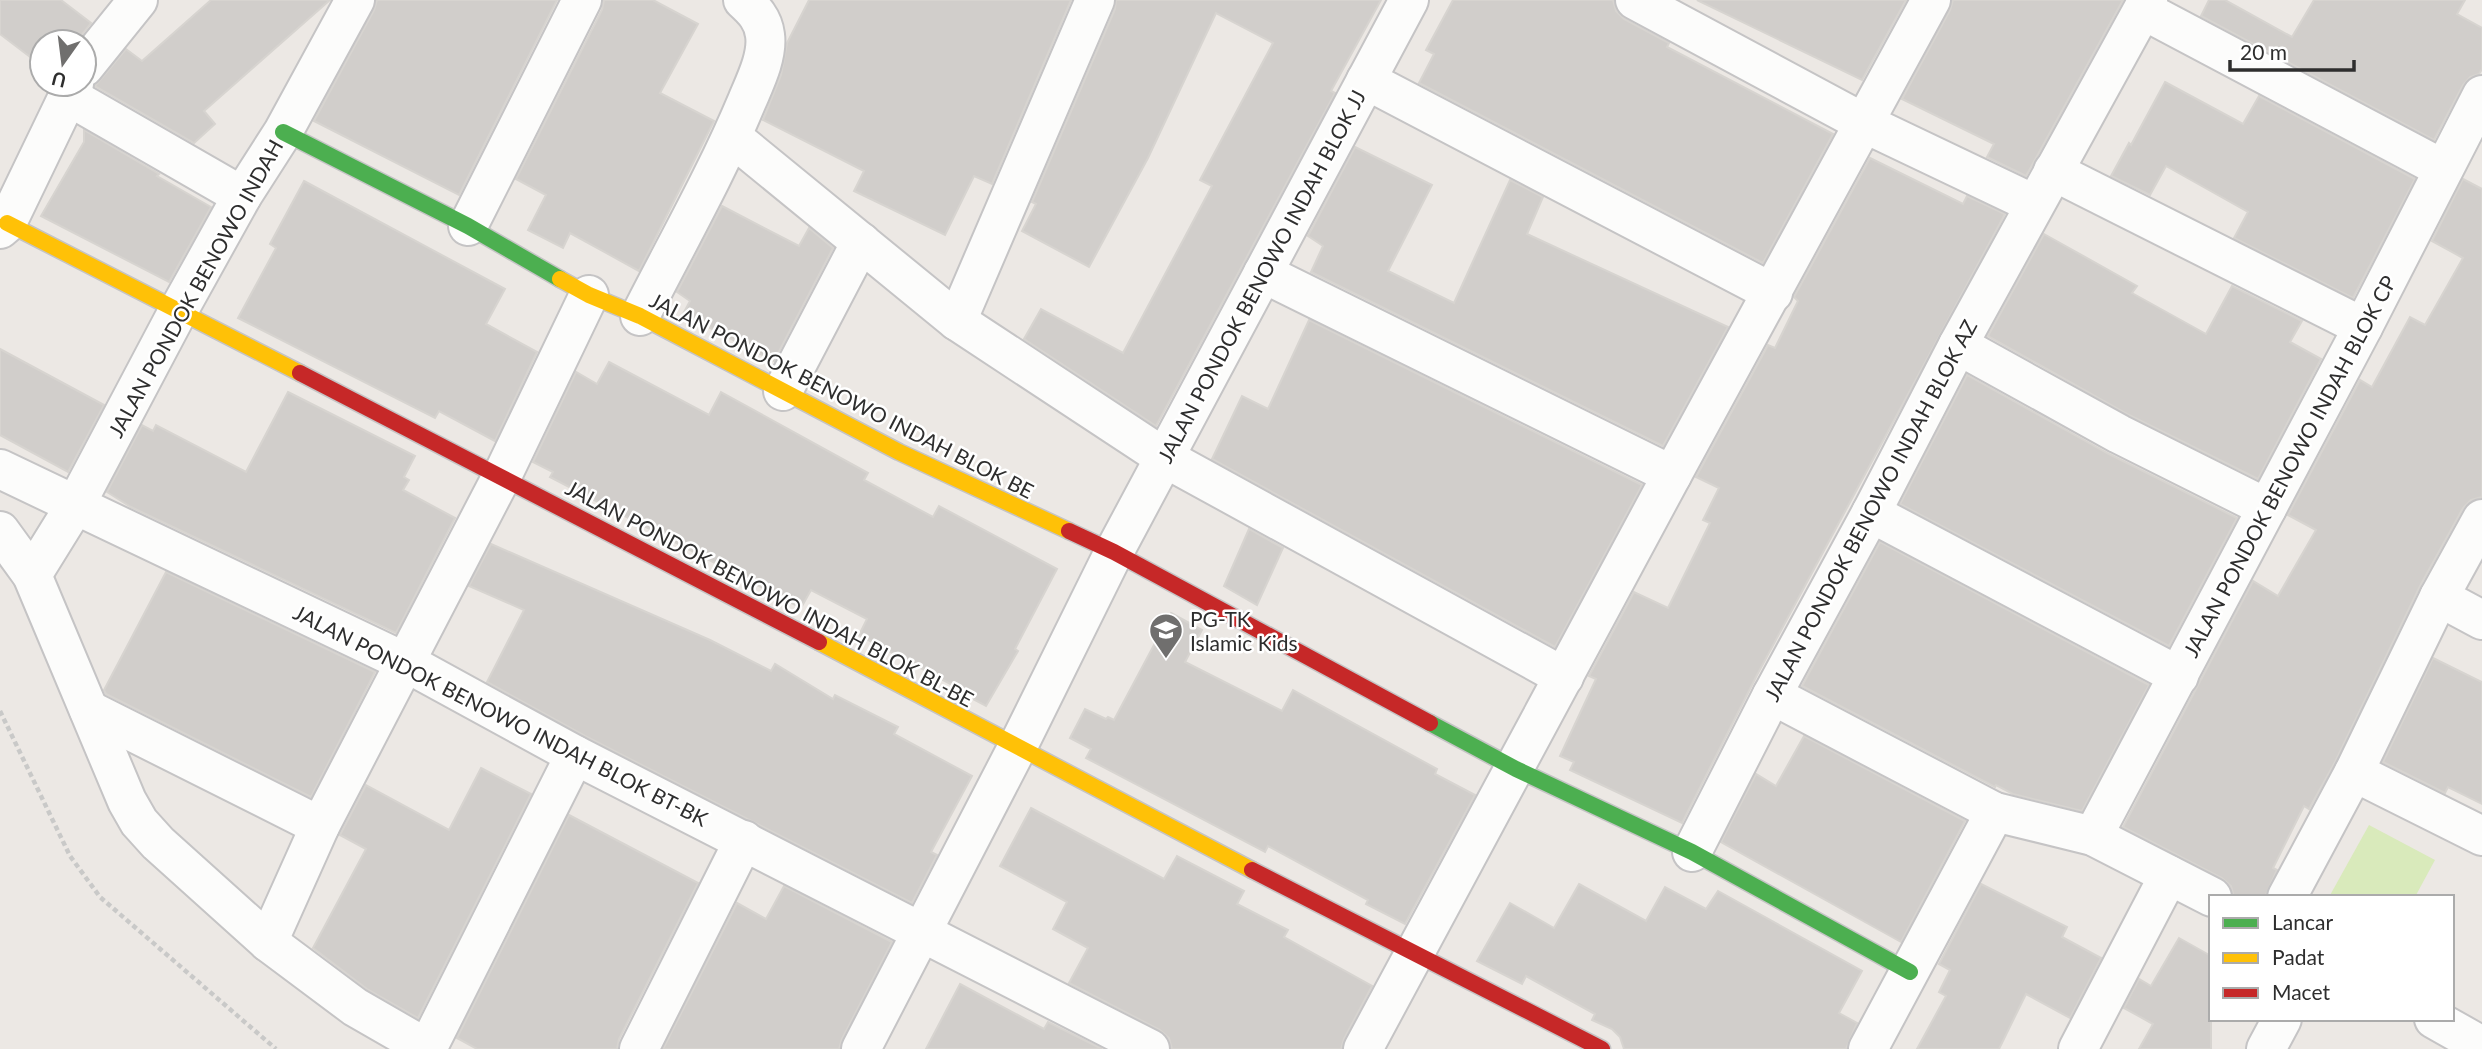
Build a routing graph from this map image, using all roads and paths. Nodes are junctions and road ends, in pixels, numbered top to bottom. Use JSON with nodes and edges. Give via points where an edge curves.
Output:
{"nodes":[{"id":1,"x":355,"y":0,"type":"edge"},
{"id":2,"x":582,"y":0,"type":"edge"},
{"id":3,"x":743,"y":0,"type":"edge"},
{"id":4,"x":1095,"y":0,"type":"edge"},
{"id":5,"x":1409,"y":0,"type":"edge"},
{"id":6,"x":1635,"y":0,"type":"edge"},
{"id":7,"x":1931,"y":0,"type":"edge"},
{"id":8,"x":128,"y":3,"type":"edge"},
{"id":9,"x":2146,"y":5,"type":"edge"},
{"id":10,"x":98,"y":48,"type":"edge"},
{"id":11,"x":1366,"y":80,"type":"junction"},
{"id":12,"x":2482,"y":95,"type":"edge"},
{"id":13,"x":67,"y":98,"type":"edge"},
{"id":14,"x":98,"y":98,"type":"edge"},
{"id":15,"x":1864,"y":123,"type":"junction"},
{"id":16,"x":283,"y":132,"type":"junction"},
{"id":17,"x":732,"y":137,"type":"junction"},
{"id":18,"x":2443,"y":169,"type":"junction"},
{"id":19,"x":2053,"y":172,"type":"junction"},
{"id":20,"x":243,"y":196,"type":"junction"},
{"id":21,"x":2034,"y":204,"type":"junction"},
{"id":22,"x":4,"y":226,"type":"edge"},
{"id":23,"x":468,"y":226,"type":"junction"},
{"id":24,"x":861,"y":243,"type":"junction"},
{"id":25,"x":1263,"y":273,"type":"junction"},
{"id":26,"x":1773,"y":293,"type":"junction"},
{"id":27,"x":589,"y":295,"type":"junction"},
{"id":28,"x":177,"y":313,"type":"junction"},
{"id":29,"x":640,"y":316,"type":"junction"},
{"id":30,"x":957,"y":321,"type":"junction"},
{"id":31,"x":2363,"y":327,"type":"junction"},
{"id":32,"x":1958,"y":345,"type":"junction"},
{"id":33,"x":783,"y":391,"type":"junction"},
{"id":34,"x":1165,"y":458,"type":"junction"},
{"id":35,"x":0,"y":469,"type":"edge"},
{"id":36,"x":1672,"y":474,"type":"junction"},
{"id":37,"x":502,"y":476,"type":"junction"},
{"id":38,"x":76,"y":504,"type":"junction"},
{"id":39,"x":2267,"y":508,"type":"junction"},
{"id":40,"x":1871,"y":513,"type":"junction"},
{"id":41,"x":2482,"y":519,"type":"edge"},
{"id":42,"x":0,"y":531,"type":"edge"},
{"id":43,"x":1114,"y":552,"type":"junction"},
{"id":44,"x":32,"y":575,"type":"junction"},
{"id":45,"x":2439,"y":597,"type":"junction"},
{"id":46,"x":2482,"y":620,"type":"edge"},
{"id":47,"x":407,"y":663,"type":"junction"},
{"id":48,"x":2179,"y":676,"type":"junction"},
{"id":49,"x":1564,"y":677,"type":"junction"},
{"id":50,"x":1772,"y":695,"type":"junction"},
{"id":51,"x":89,"y":710,"type":"junction"},
{"id":52,"x":0,"y":711,"type":"edge"},
{"id":53,"x":1018,"y":746,"type":"junction"},
{"id":54,"x":575,"y":755,"type":"junction"},
{"id":55,"x":1516,"y":768,"type":"junction"},
{"id":56,"x":2354,"y":772,"type":"junction"},
{"id":57,"x":1995,"y":812,"type":"junction"},
{"id":58,"x":320,"y":826,"type":"junction"},
{"id":59,"x":2093,"y":836,"type":"junction"},
{"id":60,"x":2482,"y":836,"type":"edge"},
{"id":61,"x":744,"y":840,"type":"junction"},
{"id":62,"x":1692,"y":852,"type":"junction"},
{"id":63,"x":2169,"y":875,"type":"junction"},
{"id":64,"x":2209,"y":895,"type":"edge"},
{"id":65,"x":2288,"y":895,"type":"edge"},
{"id":66,"x":922,"y":933,"type":"junction"},
{"id":67,"x":268,"y":942,"type":"junction"},
{"id":68,"x":1415,"y":956,"type":"junction"},
{"id":69,"x":1910,"y":972,"type":"junction"},
{"id":70,"x":2281,"y":1021,"type":"edge"},
{"id":71,"x":2438,"y":1021,"type":"edge"},
{"id":72,"x":2482,"y":1046,"type":"edge"},
{"id":73,"x":276,"y":1049,"type":"edge"},
{"id":74,"x":428,"y":1049,"type":"edge"},
{"id":75,"x":639,"y":1049,"type":"edge"},
{"id":76,"x":861,"y":1049,"type":"edge"},
{"id":77,"x":1150,"y":1049,"type":"edge"},
{"id":78,"x":1363,"y":1049,"type":"edge"},
{"id":79,"x":1602,"y":1049,"type":"edge"},
{"id":80,"x":1868,"y":1049,"type":"edge"},
{"id":81,"x":2078,"y":1049,"type":"edge"},
{"id":82,"x":2266,"y":1049,"type":"edge"}],
"edges":[{"from":1,"to":16,"type":"street","name":"JALAN PONDOK BENOWO INDAH"},
{"from":2,"to":23,"type":"street"},
{"from":3,"to":17,"type":"street","via":[[763,24],[765,50]]},
{"from":4,"to":30,"type":"street"},
{"from":5,"to":11,"type":"street","name":"JALAN PONDOK BENOWO INDAH BLOK JJ"},
{"from":6,"to":15,"type":"street"},
{"from":7,"to":15,"type":"street"},
{"from":8,"to":10,"type":"street"},
{"from":9,"to":18,"type":"street"},
{"from":9,"to":19,"type":"street","name":"JALAN PONDOK BENOWO INDAH BLOK AZ"},
{"from":11,"to":25,"type":"street","name":"JALAN PONDOK BENOWO INDAH BLOK JJ"},
{"from":11,"to":26,"type":"street"},
{"from":12,"to":18,"type":"street","name":"JALAN PONDOK BENOWO INDAH BLOK CP"},
{"from":13,"to":22,"type":"street"},
{"from":14,"to":20,"type":"street"},
{"from":15,"to":21,"type":"street"},
{"from":15,"to":26,"type":"street"},
{"from":16,"to":20,"type":"street","name":"JALAN PONDOK BENOWO INDAH"},
{"from":16,"to":23,"type":"street","name":"JALAN PONDOK BENOWO INDAH BLOK BE"},
{"from":17,"to":24,"type":"street"},
{"from":17,"to":29,"type":"street"},
{"from":18,"to":31,"type":"street","name":"JALAN PONDOK BENOWO INDAH BLOK CP"},
{"from":19,"to":21,"type":"street","name":"JALAN PONDOK BENOWO INDAH BLOK AZ"},
{"from":19,"to":31,"type":"street"},
{"from":20,"to":28,"type":"street","name":"JALAN PONDOK BENOWO INDAH"},
{"from":21,"to":32,"type":"street","name":"JALAN PONDOK BENOWO INDAH BLOK AZ"},
{"from":22,"to":28,"type":"street","name":"JALAN PONDOK BENOWO INDAH BLOK BL-BE"},
{"from":23,"to":27,"type":"street","name":"JALAN PONDOK BENOWO INDAH BLOK BE"},
{"from":24,"to":30,"type":"street"},
{"from":24,"to":33,"type":"street"},
{"from":25,"to":34,"type":"street","name":"JALAN PONDOK BENOWO INDAH BLOK JJ"},
{"from":25,"to":36,"type":"street"},
{"from":26,"to":36,"type":"street"},
{"from":27,"to":29,"type":"street","name":"JALAN PONDOK BENOWO INDAH BLOK BE"},
{"from":27,"to":37,"type":"street"},
{"from":28,"to":37,"type":"street","name":"JALAN PONDOK BENOWO INDAH BLOK BL-BE"},
{"from":28,"to":38,"type":"street","name":"JALAN PONDOK BENOWO INDAH"},
{"from":29,"to":33,"type":"street","name":"JALAN PONDOK BENOWO INDAH BLOK BE"},
{"from":30,"to":34,"type":"street"},
{"from":31,"to":39,"type":"street","name":"JALAN PONDOK BENOWO INDAH BLOK CP"},
{"from":32,"to":39,"type":"street","via":[[2119,435]]},
{"from":32,"to":40,"type":"street","name":"JALAN PONDOK BENOWO INDAH BLOK AZ"},
{"from":33,"to":43,"type":"street","name":"JALAN PONDOK BENOWO INDAH BLOK BE","via":[[899,452]]},
{"from":34,"to":43,"type":"street","name":"JALAN PONDOK BENOWO INDAH BLOK JJ"},
{"from":34,"to":49,"type":"street"},
{"from":35,"to":38,"type":"street","name":"JALAN PONDOK BENOWO INDAH BLOK BT-BK"},
{"from":36,"to":49,"type":"street"},
{"from":37,"to":47,"type":"street"},
{"from":37,"to":53,"type":"street","name":"JALAN PONDOK BENOWO INDAH BLOK BL-BE"},
{"from":38,"to":44,"type":"street","name":"JALAN PONDOK BENOWO INDAH"},
{"from":38,"to":47,"type":"street","name":"JALAN PONDOK BENOWO INDAH BLOK BT-BK"},
{"from":39,"to":48,"type":"street","name":"JALAN PONDOK BENOWO INDAH BLOK CP"},
{"from":40,"to":48,"type":"street"},
{"from":40,"to":50,"type":"street","name":"JALAN PONDOK BENOWO INDAH BLOK AZ"},
{"from":41,"to":45,"type":"street"},
{"from":42,"to":44,"type":"street"},
{"from":43,"to":53,"type":"street","name":"JALAN PONDOK BENOWO INDAH BLOK JJ"},
{"from":43,"to":55,"type":"street","name":"JALAN PONDOK BENOWO INDAH BLOK BE"},
{"from":44,"to":51,"type":"street"},
{"from":45,"to":46,"type":"street"},
{"from":45,"to":56,"type":"street"},
{"from":47,"to":54,"type":"street","name":"JALAN PONDOK BENOWO INDAH BLOK BT-BK"},
{"from":47,"to":58,"type":"street"},
{"from":48,"to":59,"type":"street","name":"JALAN PONDOK BENOWO INDAH BLOK CP"},
{"from":49,"to":55,"type":"street"},
{"from":50,"to":57,"type":"street"},
{"from":50,"to":62,"type":"street","name":"JALAN PONDOK BENOWO INDAH BLOK AZ"},
{"from":51,"to":58,"type":"street"},
{"from":51,"to":67,"type":"street","via":[[139,822]]},
{"from":52,"to":73,"type":"path","via":[[70,856],[100,897]]},
{"from":53,"to":66,"type":"street","name":"JALAN PONDOK BENOWO INDAH BLOK JJ"},
{"from":53,"to":68,"type":"street","name":"JALAN PONDOK BENOWO INDAH BLOK BL-BE"},
{"from":54,"to":61,"type":"street","name":"JALAN PONDOK BENOWO INDAH BLOK BT-BK"},
{"from":54,"to":74,"type":"street"},
{"from":55,"to":62,"type":"street","name":"JALAN PONDOK BENOWO INDAH BLOK BE"},
{"from":55,"to":68,"type":"street"},
{"from":56,"to":60,"type":"street"},
{"from":56,"to":65,"type":"street"},
{"from":57,"to":59,"type":"street"},
{"from":57,"to":69,"type":"street"},
{"from":58,"to":67,"type":"street"},
{"from":59,"to":63,"type":"street"},
{"from":61,"to":66,"type":"street","name":"JALAN PONDOK BENOWO INDAH BLOK BT-BK"},
{"from":61,"to":75,"type":"street"},
{"from":62,"to":69,"type":"street","name":"JALAN PONDOK BENOWO INDAH BLOK BE"},
{"from":63,"to":64,"type":"street"},
{"from":63,"to":81,"type":"street"},
{"from":66,"to":76,"type":"street","name":"JALAN PONDOK BENOWO INDAH BLOK JJ"},
{"from":66,"to":77,"type":"street","name":"JALAN PONDOK BENOWO INDAH BLOK BT-BK"},
{"from":67,"to":74,"type":"street","via":[[355,1007]]},
{"from":68,"to":78,"type":"street"},
{"from":68,"to":79,"type":"street","name":"JALAN PONDOK BENOWO INDAH BLOK BL-BE"},
{"from":69,"to":80,"type":"street"},
{"from":70,"to":82,"type":"street"},
{"from":71,"to":72,"type":"street"}]}
